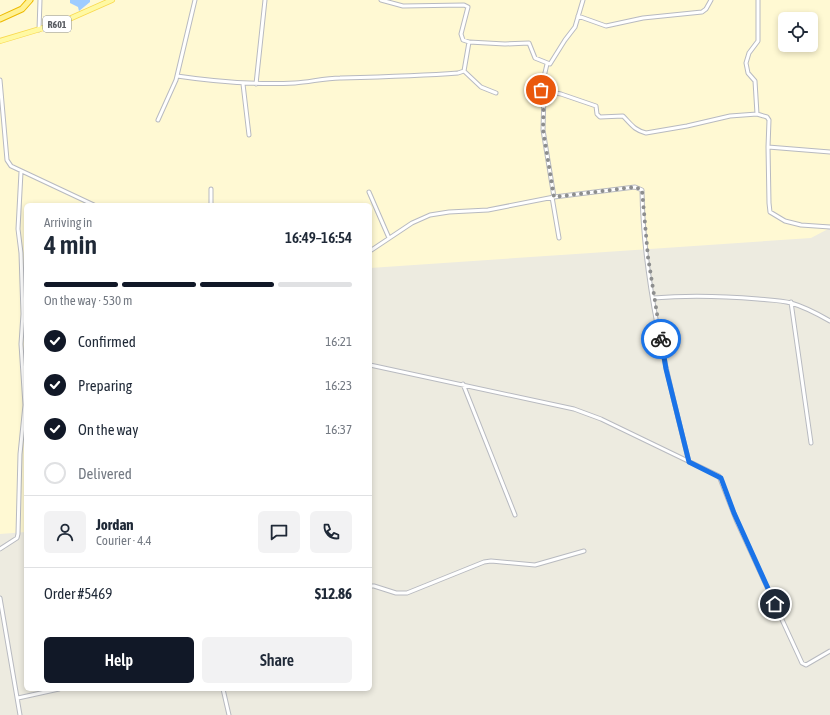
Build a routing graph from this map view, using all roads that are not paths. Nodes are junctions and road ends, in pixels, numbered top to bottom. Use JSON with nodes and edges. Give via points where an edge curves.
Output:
{"nodes":[{"id":1,"x":30,"y":0,"type":"edge"},
{"id":2,"x":40,"y":0,"type":"edge"},
{"id":3,"x":112,"y":0,"type":"edge"},
{"id":4,"x":195,"y":0,"type":"edge"},
{"id":5,"x":265,"y":0,"type":"edge"},
{"id":6,"x":381,"y":0,"type":"edge"},
{"id":7,"x":583,"y":0,"type":"edge"},
{"id":8,"x":711,"y":0,"type":"edge"},
{"id":9,"x":758,"y":0,"type":"edge"},
{"id":10,"x":578,"y":16,"type":"junction"},
{"id":11,"x":0,"y":19,"type":"edge"},
{"id":12,"x":39,"y":30,"type":"junction"},
{"id":13,"x":0,"y":41,"type":"edge"},
{"id":14,"x":469,"y":42,"type":"junction"},
{"id":15,"x":546,"y":64,"type":"junction"},
{"id":16,"x":464,"y":71,"type":"junction"},
{"id":17,"x":177,"y":76,"type":"junction"},
{"id":18,"x":0,"y":80,"type":"edge"},
{"id":19,"x":243,"y":84,"type":"junction"},
{"id":20,"x":256,"y":84,"type":"junction"},
{"id":21,"x":544,"y":92,"type":"junction"},
{"id":22,"x":496,"y":93,"type":"dead end"},
{"id":23,"x":3,"y":114,"type":"junction"},
{"id":24,"x":757,"y":114,"type":"junction"},
{"id":25,"x":0,"y":120,"type":"edge"},
{"id":26,"x":158,"y":120,"type":"dead end"},
{"id":27,"x":250,"y":135,"type":"dead end"},
{"id":28,"x":768,"y":147,"type":"junction"},
{"id":29,"x":830,"y":152,"type":"edge"},
{"id":30,"x":22,"y":172,"type":"junction"},
{"id":31,"x":211,"y":189,"type":"dead end"},
{"id":32,"x":369,"y":192,"type":"dead end"},
{"id":33,"x":553,"y":197,"type":"junction"},
{"id":34,"x":90,"y":203,"type":"edge"},
{"id":35,"x":211,"y":203,"type":"edge"},
{"id":36,"x":830,"y":228,"type":"edge"},
{"id":37,"x":389,"y":238,"type":"junction"},
{"id":38,"x":559,"y":238,"type":"dead end"},
{"id":39,"x":372,"y":251,"type":"edge"},
{"id":40,"x":653,"y":298,"type":"junction"},
{"id":41,"x":791,"y":302,"type":"junction"},
{"id":42,"x":830,"y":322,"type":"edge"},
{"id":43,"x":372,"y":365,"type":"edge"},
{"id":44,"x":463,"y":384,"type":"junction"},
{"id":45,"x":24,"y":390,"type":"edge"},
{"id":46,"x":24,"y":415,"type":"edge"},
{"id":47,"x":811,"y":443,"type":"dead end"},
{"id":48,"x":689,"y":462,"type":"junction"},
{"id":49,"x":514,"y":515,"type":"dead end"},
{"id":50,"x":0,"y":549,"type":"edge"},
{"id":51,"x":584,"y":551,"type":"dead end"},
{"id":52,"x":372,"y":586,"type":"edge"},
{"id":53,"x":0,"y":598,"type":"edge"},
{"id":54,"x":830,"y":651,"type":"edge"},
{"id":55,"x":50,"y":691,"type":"edge"},
{"id":56,"x":223,"y":691,"type":"edge"},
{"id":57,"x":18,"y":698,"type":"junction"},
{"id":58,"x":20,"y":715,"type":"edge"},
{"id":59,"x":228,"y":715,"type":"edge"}],
"edges":[{"from":1,"to":11,"type":"highway","via":[[22,9]]},
{"from":2,"to":12,"type":"street"},
{"from":3,"to":12,"type":"main road","number":"R601"},
{"from":4,"to":17,"type":"street"},
{"from":5,"to":20,"type":"street"},
{"from":6,"to":14,"type":"street","via":[[403,6],[467,6],[469,8],[461,38]]},
{"from":7,"to":10,"type":"street"},
{"from":8,"to":10,"type":"street","via":[[702,12],[642,18],[606,26]]},
{"from":9,"to":24,"type":"street","via":[[758,41],[749,53],[746,63],[748,73],[755,81]]},
{"from":10,"to":15,"type":"street","via":[[575,27],[550,64]]},
{"from":12,"to":13,"type":"main road","number":"R601"},
{"from":14,"to":15,"type":"street","via":[[529,43],[535,58]]},
{"from":14,"to":16,"type":"street"},
{"from":15,"to":21,"type":"street","via":[[540,89]]},
{"from":16,"to":20,"type":"street","via":[[407,77],[338,78]]},
{"from":16,"to":22,"type":"street","via":[[481,87]]},
{"from":17,"to":19,"type":"street"},
{"from":17,"to":26,"type":"street"},
{"from":18,"to":23,"type":"street"},
{"from":19,"to":20,"type":"street"},
{"from":19,"to":27,"type":"street"},
{"from":21,"to":24,"type":"street","via":[[561,94],[596,106],[600,117],[622,116],[634,128],[646,133],[730,116]]},
{"from":21,"to":33,"type":"street","via":[[543,130]]},
{"from":23,"to":25,"type":"street"},
{"from":23,"to":30,"type":"street","via":[[7,160],[11,166]]},
{"from":24,"to":28,"type":"street","via":[[769,120]]},
{"from":28,"to":29,"type":"street"},
{"from":28,"to":36,"type":"street","via":[[770,212],[785,221]]},
{"from":30,"to":34,"type":"street"},
{"from":30,"to":45,"type":"street","via":[[18,229]]},
{"from":31,"to":35,"type":"street"},
{"from":32,"to":37,"type":"street"},
{"from":33,"to":37,"type":"street","via":[[488,210],[435,214],[412,223]]},
{"from":33,"to":38,"type":"street"},
{"from":33,"to":40,"type":"street","via":[[635,187],[642,190]]},
{"from":37,"to":39,"type":"street"},
{"from":40,"to":41,"type":"street","via":[[728,297]]},
{"from":40,"to":48,"type":"street","via":[[666,369]]},
{"from":41,"to":42,"type":"street"},
{"from":41,"to":47,"type":"street"},
{"from":43,"to":44,"type":"street"},
{"from":44,"to":48,"type":"street","via":[[574,410],[601,419]]},
{"from":44,"to":49,"type":"street"},
{"from":46,"to":50,"type":"street","via":[[20,454],[18,534]]},
{"from":48,"to":54,"type":"street","via":[[721,478],[736,518],[802,663],[806,665]]},
{"from":51,"to":52,"type":"street","via":[[535,566],[484,562],[407,593],[396,593]]},
{"from":53,"to":57,"type":"street"},
{"from":55,"to":57,"type":"street"},
{"from":56,"to":59,"type":"street"},
{"from":57,"to":58,"type":"street"}]}
